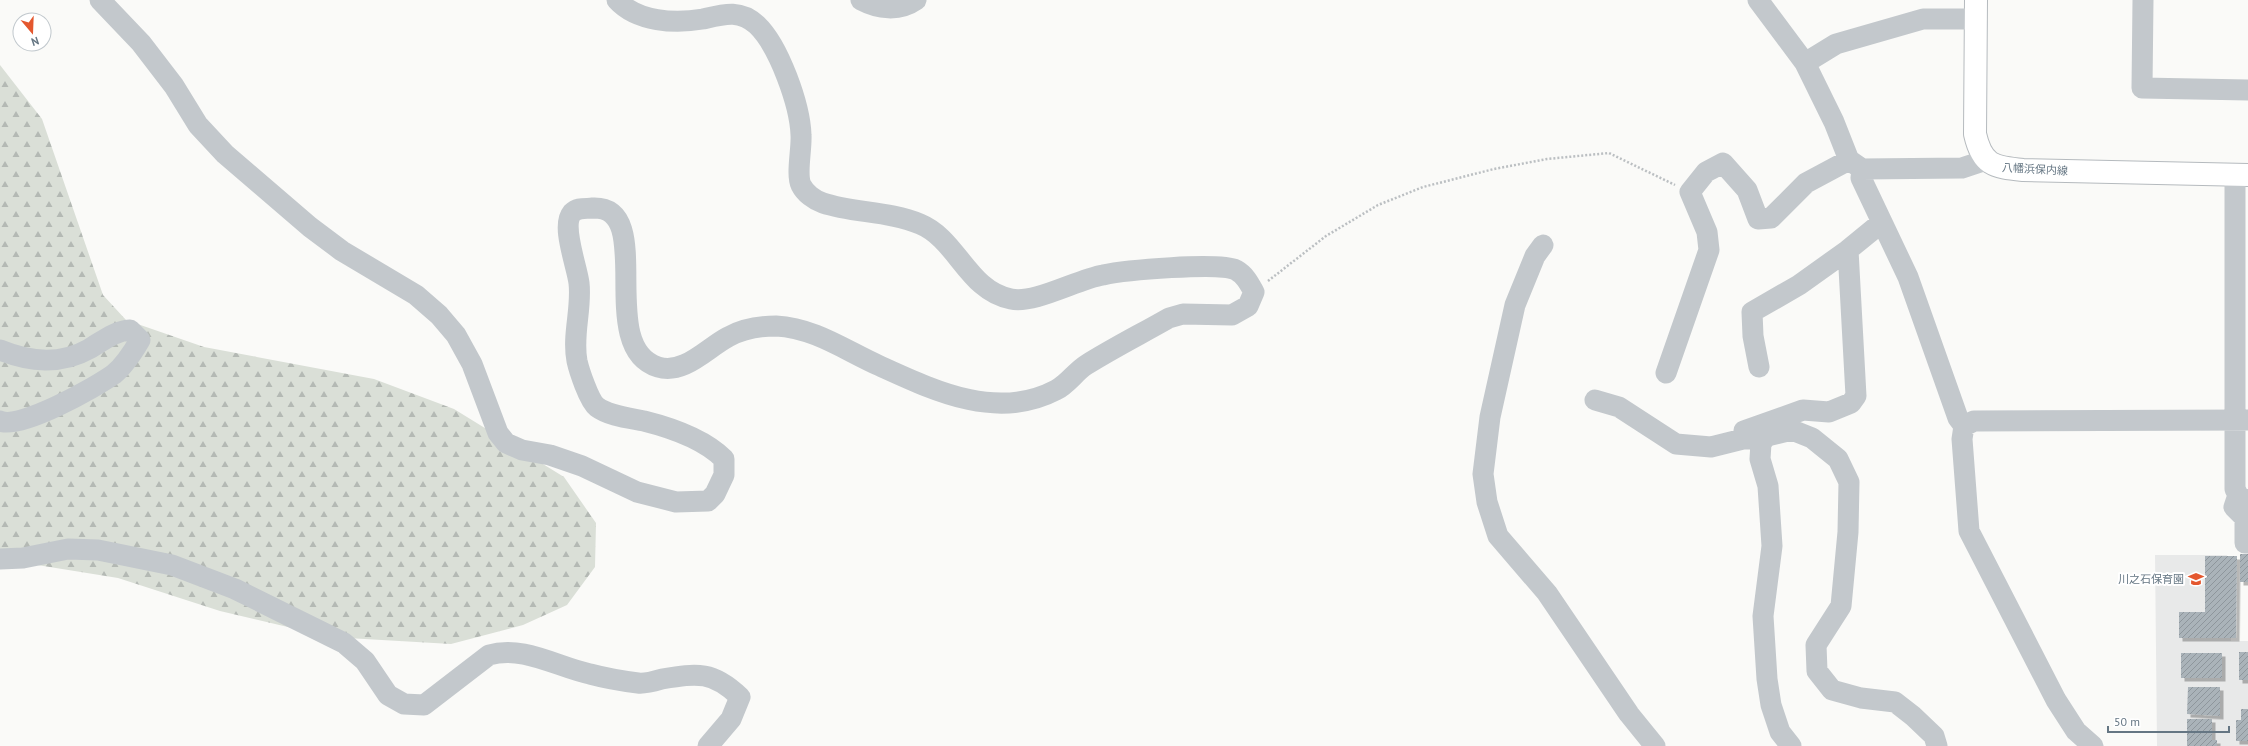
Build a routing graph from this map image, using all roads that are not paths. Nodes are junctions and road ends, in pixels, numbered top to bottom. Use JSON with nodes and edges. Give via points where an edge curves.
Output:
{"nodes":[{"id":1,"x":100,"y":0,"type":"edge"},
{"id":2,"x":617,"y":0,"type":"edge"},
{"id":3,"x":861,"y":0,"type":"edge"},
{"id":4,"x":916,"y":0,"type":"edge"},
{"id":5,"x":1758,"y":0,"type":"edge"},
{"id":6,"x":2143,"y":0,"type":"edge"},
{"id":7,"x":1976,"y":9,"type":"edge"},
{"id":8,"x":1805,"y":63,"type":"junction"},
{"id":9,"x":2248,"y":90,"type":"edge"},
{"id":10,"x":1986,"y":160,"type":"junction"},
{"id":11,"x":1856,"y":165,"type":"junction"},
{"id":12,"x":2242,"y":175,"type":"edge"},
{"id":13,"x":1881,"y":223,"type":"junction"},
{"id":14,"x":1543,"y":245,"type":"dead end"},
{"id":15,"x":1848,"y":250,"type":"junction"},
{"id":16,"x":2242,"y":331,"type":"edge"},
{"id":17,"x":0,"y":350,"type":"edge"},
{"id":18,"x":1759,"y":367,"type":"dead end"},
{"id":19,"x":1666,"y":373,"type":"dead end"},
{"id":20,"x":1595,"y":400,"type":"dead end"},
{"id":21,"x":2241,"y":420,"type":"edge"},
{"id":22,"x":0,"y":421,"type":"edge"},
{"id":23,"x":1964,"y":426,"type":"junction"},
{"id":24,"x":1752,"y":441,"type":"junction"},
{"id":25,"x":2243,"y":498,"type":"edge"},
{"id":26,"x":2248,"y":543,"type":"edge"},
{"id":27,"x":0,"y":559,"type":"edge"},
{"id":28,"x":708,"y":746,"type":"edge"},
{"id":29,"x":1655,"y":746,"type":"edge"},
{"id":30,"x":1791,"y":746,"type":"edge"},
{"id":31,"x":1937,"y":746,"type":"edge"},
{"id":32,"x":2093,"y":746,"type":"edge"}],
"edges":[{"from":1,"to":2,"type":"street","via":[[141,43],[174,86],[198,125],[225,154],[342,252],[416,295],[439,315],[456,335],[472,364],[498,433],[506,443],[522,450],[550,454],[637,492],[676,502],[708,501],[715,494],[724,475],[724,459],[715,450],[678,431],[612,414],[592,402],[577,362],[575,338],[581,304],[579,280],[568,228],[570,216],[577,209],[603,208],[613,213],[622,229],[626,260],[627,327],[635,347],[643,357],[658,367],[674,369],[688,363],[730,335],[755,327],[778,326],[806,331],[830,340],[877,365],[944,394],[981,403],[1004,404],[1056,390],[1083,367],[1169,318],[1183,314],[1232,315],[1248,306],[1254,292],[1246,278],[1225,267],[1202,266],[1103,275],[1031,298],[1012,300],[993,292],[974,278],[935,232],[923,225],[904,218],[822,203],[806,192],[800,182],[801,134],[797,104],[770,42],[757,25],[740,14],[724,13],[701,19],[663,21],[635,13]]},
{"from":3,"to":4,"type":"street","via":[[872,7],[895,8]]},
{"from":5,"to":8,"type":"street"},
{"from":6,"to":9,"type":"street","via":[[2142,88]]},
{"from":7,"to":8,"type":"street","via":[[1923,19],[1836,44]]},
{"from":7,"to":10,"type":"main road","via":[[1975,134],[1979,150]]},
{"from":8,"to":11,"type":"street"},
{"from":10,"to":11,"type":"street","via":[[1962,168]]},
{"from":10,"to":12,"type":"main road","name":"八幡浜保内線","via":[[1998,168],[2023,170]]},
{"from":11,"to":13,"type":"street"},
{"from":11,"to":19,"type":"street","via":[[1806,183],[1771,218],[1758,219],[1747,190],[1723,163],[1706,172],[1690,192],[1707,232],[1709,250]]},
{"from":12,"to":16,"type":"street"},
{"from":13,"to":15,"type":"street"},
{"from":13,"to":23,"type":"street","via":[[1908,277],[1958,418]]},
{"from":14,"to":29,"type":"street","via":[[1535,256],[1515,305],[1490,416],[1483,474],[1486,502],[1498,536],[1547,593],[1629,714]]},
{"from":15,"to":18,"type":"street","via":[[1800,285],[1752,312],[1753,336]]},
{"from":15,"to":24,"type":"street","via":[[1856,396],[1851,403],[1829,412],[1804,410],[1744,431]]},
{"from":16,"to":21,"type":"street"},
{"from":17,"to":22,"type":"street","via":[[35,360],[54,360],[75,356],[118,331],[130,330],[140,340],[129,358],[115,373],[83,393],[26,419],[4,423]]},
{"from":20,"to":24,"type":"street","via":[[1619,407],[1676,444],[1711,447]]},
{"from":21,"to":23,"type":"street","via":[[1974,421]]},
{"from":21,"to":25,"type":"street","via":[[2235,489]]},
{"from":23,"to":32,"type":"street","via":[[1962,439],[1969,531],[2056,700],[2076,731]]},
{"from":24,"to":30,"type":"street","via":[[1768,486],[1772,546],[1763,616],[1767,679],[1771,705],[1780,732]]},
{"from":24,"to":31,"type":"street","via":[[1792,430],[1812,438],[1838,459],[1849,482],[1848,532],[1841,606],[1816,645],[1817,671],[1832,690],[1861,698],[1895,702],[1934,736]]},
{"from":25,"to":26,"type":"street","via":[[2234,507],[2245,518],[2245,543]]},
{"from":27,"to":28,"type":"street","via":[[23,558],[68,549],[98,550],[172,565],[235,589],[344,643],[365,661],[388,695],[404,704],[424,705],[489,654],[498,652],[529,655],[589,674],[640,683],[686,675],[712,677],[726,683],[740,697],[731,719]]}]}
